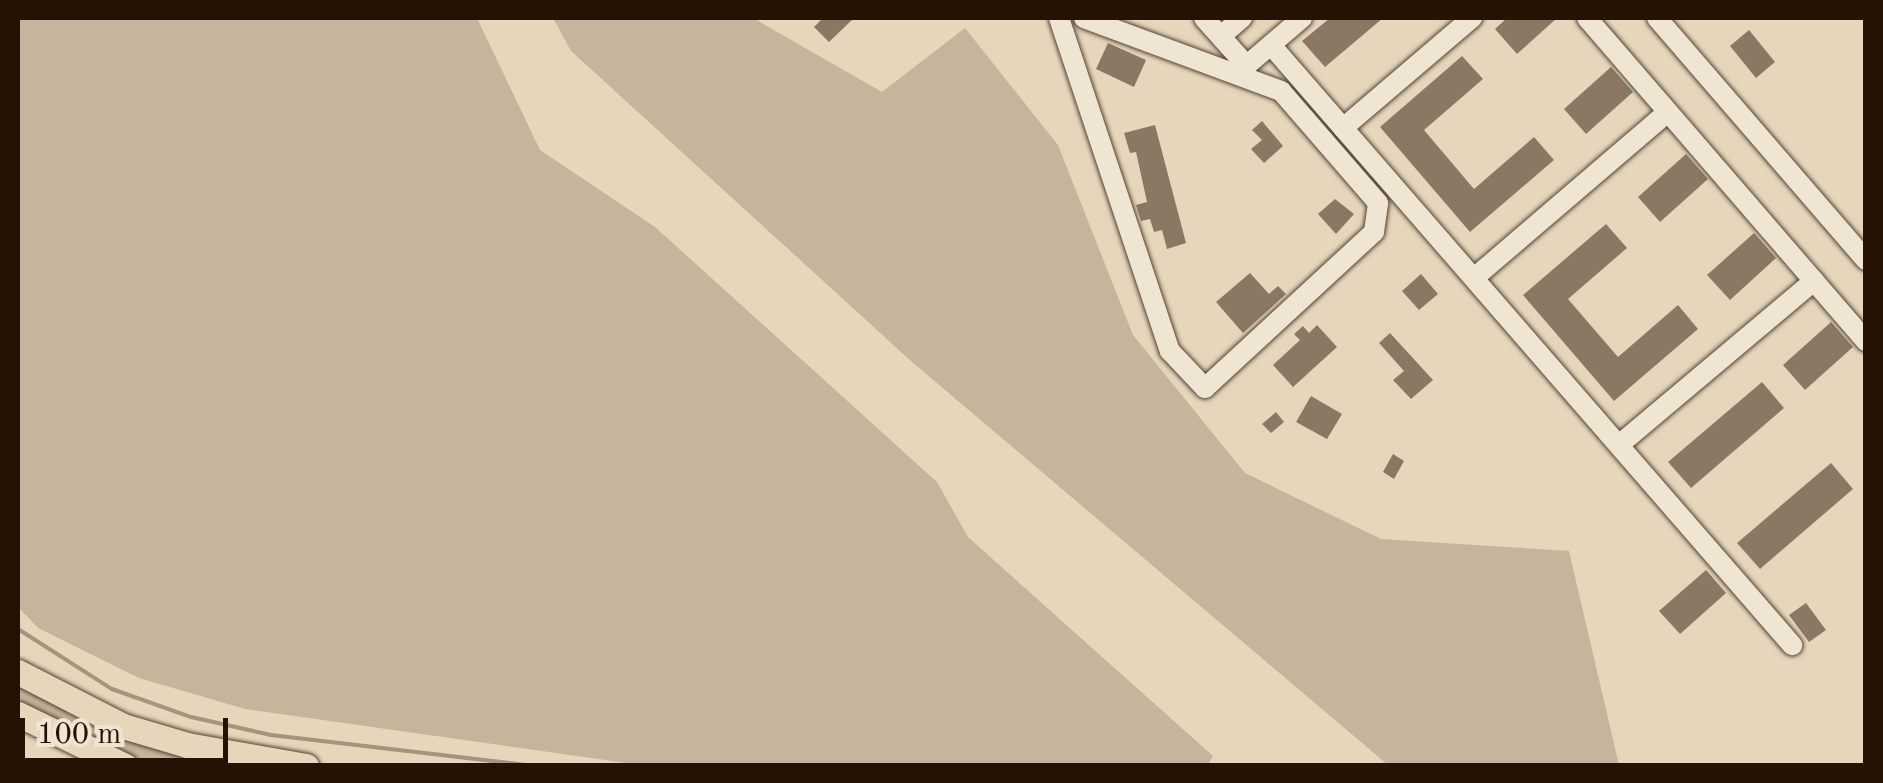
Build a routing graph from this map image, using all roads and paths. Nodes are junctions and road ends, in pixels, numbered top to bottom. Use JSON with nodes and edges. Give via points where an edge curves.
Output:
{"nodes":[{"id":1,"x":1059,"y":18,"type":"edge"},
{"id":2,"x":1084,"y":18,"type":"edge"},
{"id":3,"x":1204,"y":18,"type":"edge"},
{"id":4,"x":1242,"y":18,"type":"edge"},
{"id":5,"x":1302,"y":18,"type":"edge"},
{"id":6,"x":1472,"y":18,"type":"edge"},
{"id":7,"x":1586,"y":18,"type":"edge"},
{"id":8,"x":1656,"y":18,"type":"edge"},
{"id":9,"x":1221,"y":36,"type":"junction"},
{"id":10,"x":1270,"y":44,"type":"junction"},
{"id":11,"x":1242,"y":69,"type":"junction"},
{"id":12,"x":1668,"y":112,"type":"junction"},
{"id":13,"x":1342,"y":128,"type":"junction"},
{"id":14,"x":1866,"y":260,"type":"edge"},
{"id":15,"x":1474,"y":278,"type":"junction"},
{"id":16,"x":1814,"y":281,"type":"junction"},
{"id":17,"x":1866,"y":341,"type":"edge"},
{"id":18,"x":1619,"y":446,"type":"junction"},
{"id":19,"x":1792,"y":645,"type":"dead end"},
{"id":20,"x":18,"y":672,"type":"edge"},
{"id":21,"x":18,"y":714,"type":"edge"},
{"id":22,"x":126,"y":766,"type":"edge"},
{"id":23,"x":306,"y":766,"type":"edge"}],
"edges":[{"from":1,"to":11,"type":"street","via":[[1170,350],[1205,388],[1374,232],[1381,214],[1281,91]]},
{"from":2,"to":11,"type":"street"},
{"from":3,"to":9,"type":"street"},
{"from":4,"to":9,"type":"street"},
{"from":5,"to":10,"type":"street"},
{"from":6,"to":13,"type":"street"},
{"from":7,"to":12,"type":"street"},
{"from":8,"to":14,"type":"street"},
{"from":9,"to":11,"type":"street"},
{"from":10,"to":11,"type":"street"},
{"from":10,"to":13,"type":"street"},
{"from":12,"to":15,"type":"street"},
{"from":12,"to":16,"type":"street"},
{"from":13,"to":15,"type":"street"},
{"from":15,"to":18,"type":"street"},
{"from":16,"to":17,"type":"street"},
{"from":16,"to":18,"type":"street"},
{"from":18,"to":19,"type":"street"},
{"from":20,"to":23,"type":"main road","via":[[123,726],[187,746]]},
{"from":21,"to":22,"type":"main road"}]}
